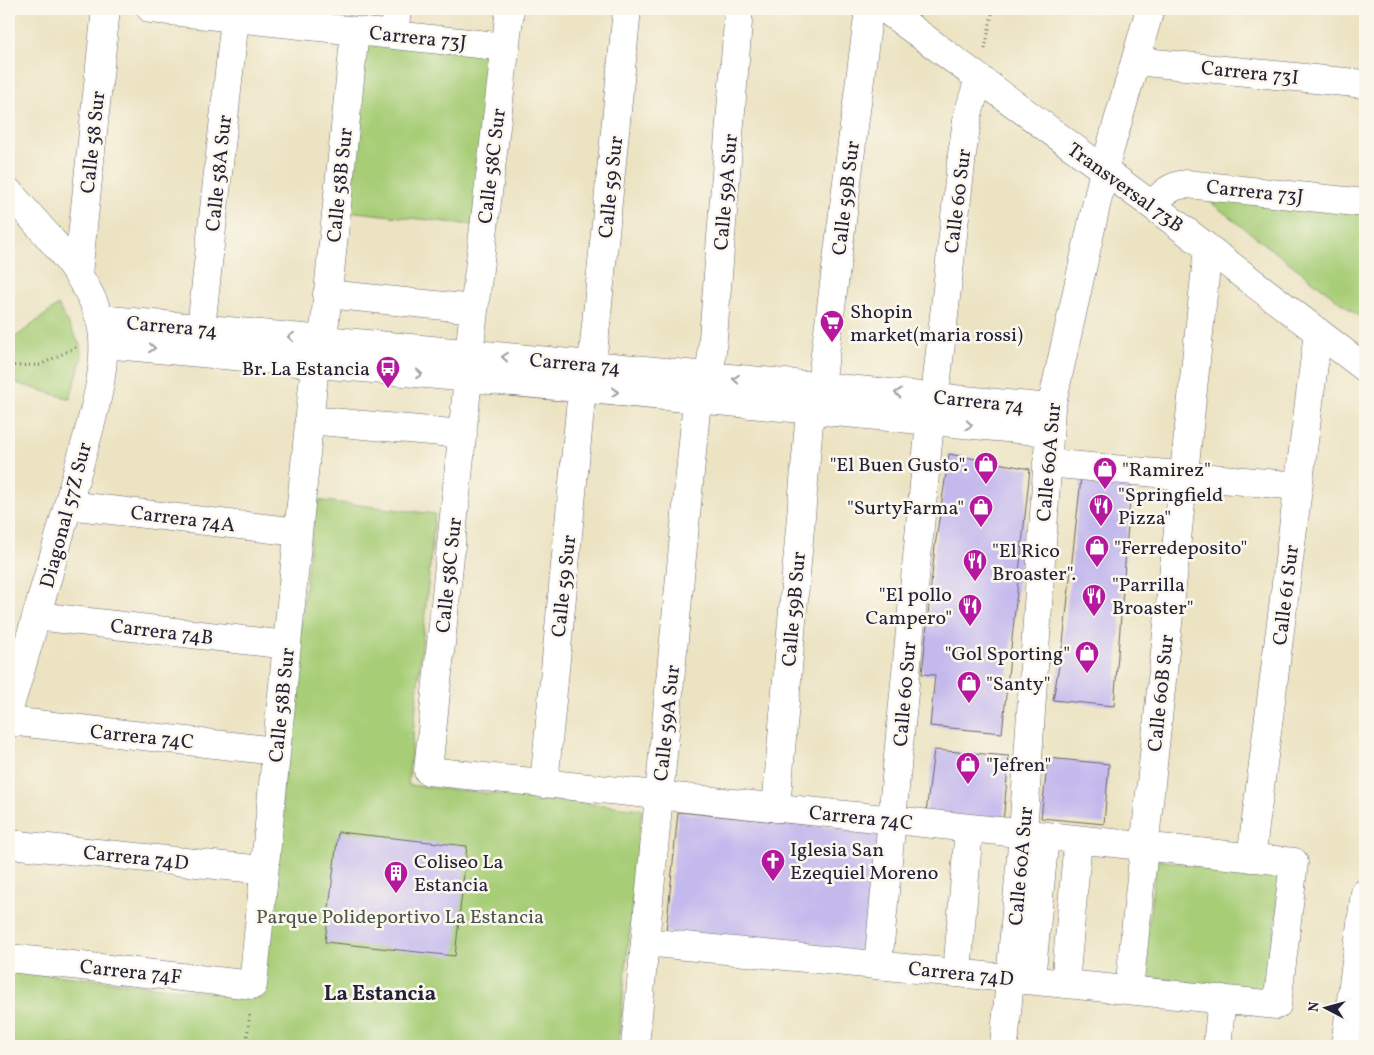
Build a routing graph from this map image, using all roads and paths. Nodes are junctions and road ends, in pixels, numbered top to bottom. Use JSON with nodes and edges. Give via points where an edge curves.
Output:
{"nodes":[{"id":1,"x":106,"y":9,"type":"edge"},
{"id":2,"x":150,"y":9,"type":"edge"},
{"id":3,"x":510,"y":9,"type":"edge"},
{"id":4,"x":627,"y":9,"type":"edge"},
{"id":5,"x":739,"y":9,"type":"edge"},
{"id":6,"x":869,"y":9,"type":"edge"},
{"id":7,"x":885,"y":9,"type":"edge"},
{"id":8,"x":993,"y":9,"type":"edge"},
{"id":9,"x":1150,"y":9,"type":"edge"},
{"id":10,"x":235,"y":18,"type":"junction"},
{"id":11,"x":396,"y":22,"type":"edge"},
{"id":12,"x":356,"y":31,"type":"junction"},
{"id":13,"x":506,"y":46,"type":"junction"},
{"id":14,"x":1135,"y":61,"type":"junction"},
{"id":15,"x":979,"y":79,"type":"junction"},
{"id":16,"x":1365,"y":84,"type":"edge"},
{"id":17,"x":1104,"y":170,"type":"junction"},
{"id":18,"x":9,"y":192,"type":"edge"},
{"id":19,"x":1365,"y":203,"type":"edge"},
{"id":20,"x":1153,"y":206,"type":"junction"},
{"id":21,"x":1208,"y":248,"type":"junction"},
{"id":22,"x":78,"y":274,"type":"junction"},
{"id":23,"x":327,"y":294,"type":"junction"},
{"id":24,"x":474,"y":309,"type":"junction"},
{"id":25,"x":201,"y":328,"type":"junction"},
{"id":26,"x":102,"y":331,"type":"junction"},
{"id":27,"x":1318,"y":332,"type":"junction"},
{"id":28,"x":319,"y":352,"type":"junction"},
{"id":29,"x":9,"y":366,"type":"edge"},
{"id":30,"x":469,"y":366,"type":"junction"},
{"id":31,"x":1365,"y":368,"type":"edge"},
{"id":32,"x":710,"y":376,"type":"junction"},
{"id":33,"x":587,"y":377,"type":"junction"},
{"id":34,"x":821,"y":386,"type":"junction"},
{"id":35,"x":697,"y":400,"type":"junction"},
{"id":36,"x":932,"y":409,"type":"junction"},
{"id":37,"x":810,"y":411,"type":"junction"},
{"id":38,"x":309,"y":420,"type":"junction"},
{"id":39,"x":1050,"y":420,"type":"junction"},
{"id":40,"x":462,"y":434,"type":"junction"},
{"id":41,"x":1046,"y":463,"type":"junction"},
{"id":42,"x":1184,"y":476,"type":"junction"},
{"id":43,"x":1298,"y":486,"type":"junction"},
{"id":44,"x":68,"y":505,"type":"junction"},
{"id":45,"x":298,"y":532,"type":"junction"},
{"id":46,"x":37,"y":616,"type":"junction"},
{"id":47,"x":287,"y":645,"type":"junction"},
{"id":48,"x":9,"y":709,"type":"edge"},
{"id":49,"x":9,"y":721,"type":"edge"},
{"id":50,"x":276,"y":751,"type":"junction"},
{"id":51,"x":428,"y":771,"type":"joint"},
{"id":52,"x":544,"y":784,"type":"junction"},
{"id":53,"x":659,"y":796,"type":"junction"},
{"id":54,"x":776,"y":808,"type":"junction"},
{"id":55,"x":892,"y":820,"type":"junction"},
{"id":56,"x":969,"y":828,"type":"junction"},
{"id":57,"x":1034,"y":835,"type":"junction"},
{"id":58,"x":1078,"y":840,"type":"junction"},
{"id":59,"x":9,"y":844,"type":"edge"},
{"id":60,"x":1144,"y":847,"type":"junction"},
{"id":61,"x":1251,"y":858,"type":"junction"},
{"id":62,"x":264,"y":870,"type":"junction"},
{"id":63,"x":1365,"y":893,"type":"edge"},
{"id":64,"x":645,"y":942,"type":"junction"},
{"id":65,"x":9,"y":958,"type":"edge"},
{"id":66,"x":878,"y":965,"type":"junction"},
{"id":67,"x":957,"y":973,"type":"junction"},
{"id":68,"x":1021,"y":979,"type":"junction"},
{"id":69,"x":1066,"y":984,"type":"junction"},
{"id":70,"x":253,"y":985,"type":"junction"},
{"id":71,"x":1129,"y":990,"type":"junction"},
{"id":72,"x":1222,"y":999,"type":"junction"},
{"id":73,"x":1277,"y":1005,"type":"joint"},
{"id":74,"x":246,"y":1046,"type":"edge"},
{"id":75,"x":635,"y":1046,"type":"edge"},
{"id":76,"x":1004,"y":1046,"type":"edge"},
{"id":77,"x":1217,"y":1046,"type":"edge"},
{"id":78,"x":1345,"y":1046,"type":"edge"}],
"edges":[{"from":1,"to":22,"type":"street","name":"Calle 58 Sur"},
{"from":2,"to":10,"type":"street","name":"Carrera 73J"},
{"from":3,"to":13,"type":"street","name":"Calle 58C Sur"},
{"from":4,"to":33,"type":"street","name":"Calle 59 Sur"},
{"from":5,"to":32,"type":"street","name":"Calle 59A Sur"},
{"from":6,"to":34,"type":"street","name":"Calle 59B Sur"},
{"from":7,"to":15,"type":"street","name":"Transversal 73B"},
{"from":8,"to":15,"type":"path"},
{"from":9,"to":14,"type":"street","name":"Calle 60A Sur"},
{"from":10,"to":12,"type":"street","name":"Carrera 73J"},
{"from":10,"to":25,"type":"street","name":"Calle 58A Sur"},
{"from":11,"to":12,"type":"street","name":"Carrera 73J"},
{"from":11,"to":13,"type":"street","name":"Carrera 73J"},
{"from":12,"to":23,"type":"street","name":"Calle 58B Sur"},
{"from":13,"to":24,"type":"street","name":"Calle 58C Sur"},
{"from":14,"to":16,"type":"street","name":"Carrera 73I"},
{"from":14,"to":17,"type":"street","name":"Calle 60A Sur"},
{"from":15,"to":17,"type":"street","name":"Transversal 73B"},
{"from":15,"to":36,"type":"street","name":"Calle 60 Sur","via":[[968,114],[962,154]]},
{"from":17,"to":20,"type":"street","name":"Transversal 73B"},
{"from":17,"to":39,"type":"street","name":"Calle 60A Sur"},
{"from":18,"to":22,"type":"street"},
{"from":19,"to":20,"type":"street","name":"Carrera 73J","via":[[1187,184],[1170,188]]},
{"from":20,"to":21,"type":"street","name":"Transversal 73B"},
{"from":21,"to":27,"type":"street","name":"Transversal 73B"},
{"from":21,"to":42,"type":"street","name":"Calle 60B Sur"},
{"from":22,"to":26,"type":"street"},
{"from":23,"to":24,"type":"street"},
{"from":23,"to":28,"type":"street","name":"Calle 58B Sur"},
{"from":24,"to":30,"type":"street","name":"Calle 58C Sur"},
{"from":25,"to":26,"type":"street","name":"Carrera 74"},
{"from":28,"to":25,"type":"street","name":"Carrera 74","one_way":true},
{"from":26,"to":28,"type":"street","name":"Carrera 74","one_way":true},
{"from":26,"to":29,"type":"path","name":"Carrera 74","via":[[40,365]]},
{"from":26,"to":44,"type":"street","name":"Diagonal 57Z Sur","via":[[98,392]]},
{"from":27,"to":31,"type":"street","name":"Transversal 73B"},
{"from":27,"to":43,"type":"street","name":"Calle 61 Sur"},
{"from":28,"to":30,"type":"street","name":"Carrera 74"},
{"from":28,"to":38,"type":"street","name":"Calle 58B Sur"},
{"from":30,"to":33,"type":"street","name":"Carrera 74"},
{"from":30,"to":40,"type":"street","name":"Calle 58C Sur"},
{"from":32,"to":33,"type":"street","name":"Carrera 74"},
{"from":34,"to":32,"type":"street","name":"Carrera 74","one_way":true},
{"from":33,"to":35,"type":"street","name":"Carrera 74","one_way":true},
{"from":33,"to":52,"type":"street","name":"Calle 59 Sur"},
{"from":36,"to":34,"type":"street","name":"Carrera 74","one_way":true},
{"from":35,"to":37,"type":"street","name":"Carrera 74"},
{"from":35,"to":53,"type":"street","name":"Calle 59A Sur"},
{"from":36,"to":37,"type":"street","name":"Carrera 74"},
{"from":36,"to":39,"type":"street","name":"Carrera 74"},
{"from":36,"to":55,"type":"street","name":"Calle 60 Sur"},
{"from":37,"to":54,"type":"street","name":"Calle 59B Sur"},
{"from":38,"to":40,"type":"street"},
{"from":38,"to":45,"type":"street","name":"Calle 58B Sur"},
{"from":39,"to":41,"type":"street","name":"Calle 60A Sur"},
{"from":40,"to":51,"type":"street","name":"Calle 58C Sur"},
{"from":41,"to":42,"type":"street"},
{"from":41,"to":57,"type":"street","name":"Calle 60A Sur"},
{"from":42,"to":43,"type":"street"},
{"from":42,"to":60,"type":"street","name":"Calle 60B Sur"},
{"from":43,"to":61,"type":"street","name":"Calle 61 Sur"},
{"from":44,"to":45,"type":"street","name":"Carrera 74A"},
{"from":44,"to":46,"type":"street","name":"Diagonal 57Z Sur"},
{"from":45,"to":47,"type":"street","name":"Calle 58B Sur"},
{"from":46,"to":47,"type":"street","name":"Carrera 74B"},
{"from":46,"to":48,"type":"street","name":"Diagonal 57Z Sur"},
{"from":47,"to":50,"type":"street","name":"Calle 58B Sur"},
{"from":49,"to":50,"type":"street","name":"Carrera 74C"},
{"from":50,"to":62,"type":"street","name":"Calle 58B Sur"},
{"from":51,"to":52,"type":"street","name":"Carrera 74C"},
{"from":52,"to":53,"type":"street","name":"Carrera 74C"},
{"from":53,"to":54,"type":"street","name":"Carrera 74C"},
{"from":53,"to":64,"type":"street","name":"Calle 59A Sur"},
{"from":54,"to":55,"type":"street","name":"Carrera 74C"},
{"from":55,"to":56,"type":"street","name":"Carrera 74C"},
{"from":55,"to":66,"type":"street","name":"Calle 60 Sur"},
{"from":56,"to":57,"type":"street","name":"Carrera 74C"},
{"from":56,"to":67,"type":"street"},
{"from":57,"to":58,"type":"street","name":"Carrera 74C"},
{"from":57,"to":68,"type":"street","name":"Calle 60A Sur"},
{"from":58,"to":60,"type":"street","name":"Carrera 74C"},
{"from":58,"to":69,"type":"street"},
{"from":59,"to":62,"type":"street","name":"Carrera 74D"},
{"from":60,"to":61,"type":"street","name":"Carrera 74C"},
{"from":60,"to":71,"type":"street","name":"Calle 60B Sur"},
{"from":61,"to":73,"type":"street","name":"Carrera 74C","via":[[1294,862]]},
{"from":62,"to":70,"type":"street","name":"Calle 58B Sur"},
{"from":63,"to":78,"type":"street"},
{"from":64,"to":66,"type":"street","name":"Carrera 74D"},
{"from":64,"to":75,"type":"street","name":"Calle 59A Sur"},
{"from":65,"to":70,"type":"street","name":"Carrera 74F"},
{"from":66,"to":67,"type":"street","name":"Carrera 74D"},
{"from":67,"to":68,"type":"street","name":"Carrera 74D"},
{"from":68,"to":69,"type":"street","name":"Carrera 74D"},
{"from":68,"to":76,"type":"street"},
{"from":69,"to":71,"type":"street","name":"Carrera 74D"},
{"from":70,"to":74,"type":"path"},
{"from":71,"to":72,"type":"street","name":"Carrera 74D"},
{"from":72,"to":73,"type":"street","name":"Carrera 74D"},
{"from":72,"to":77,"type":"street"}]}
